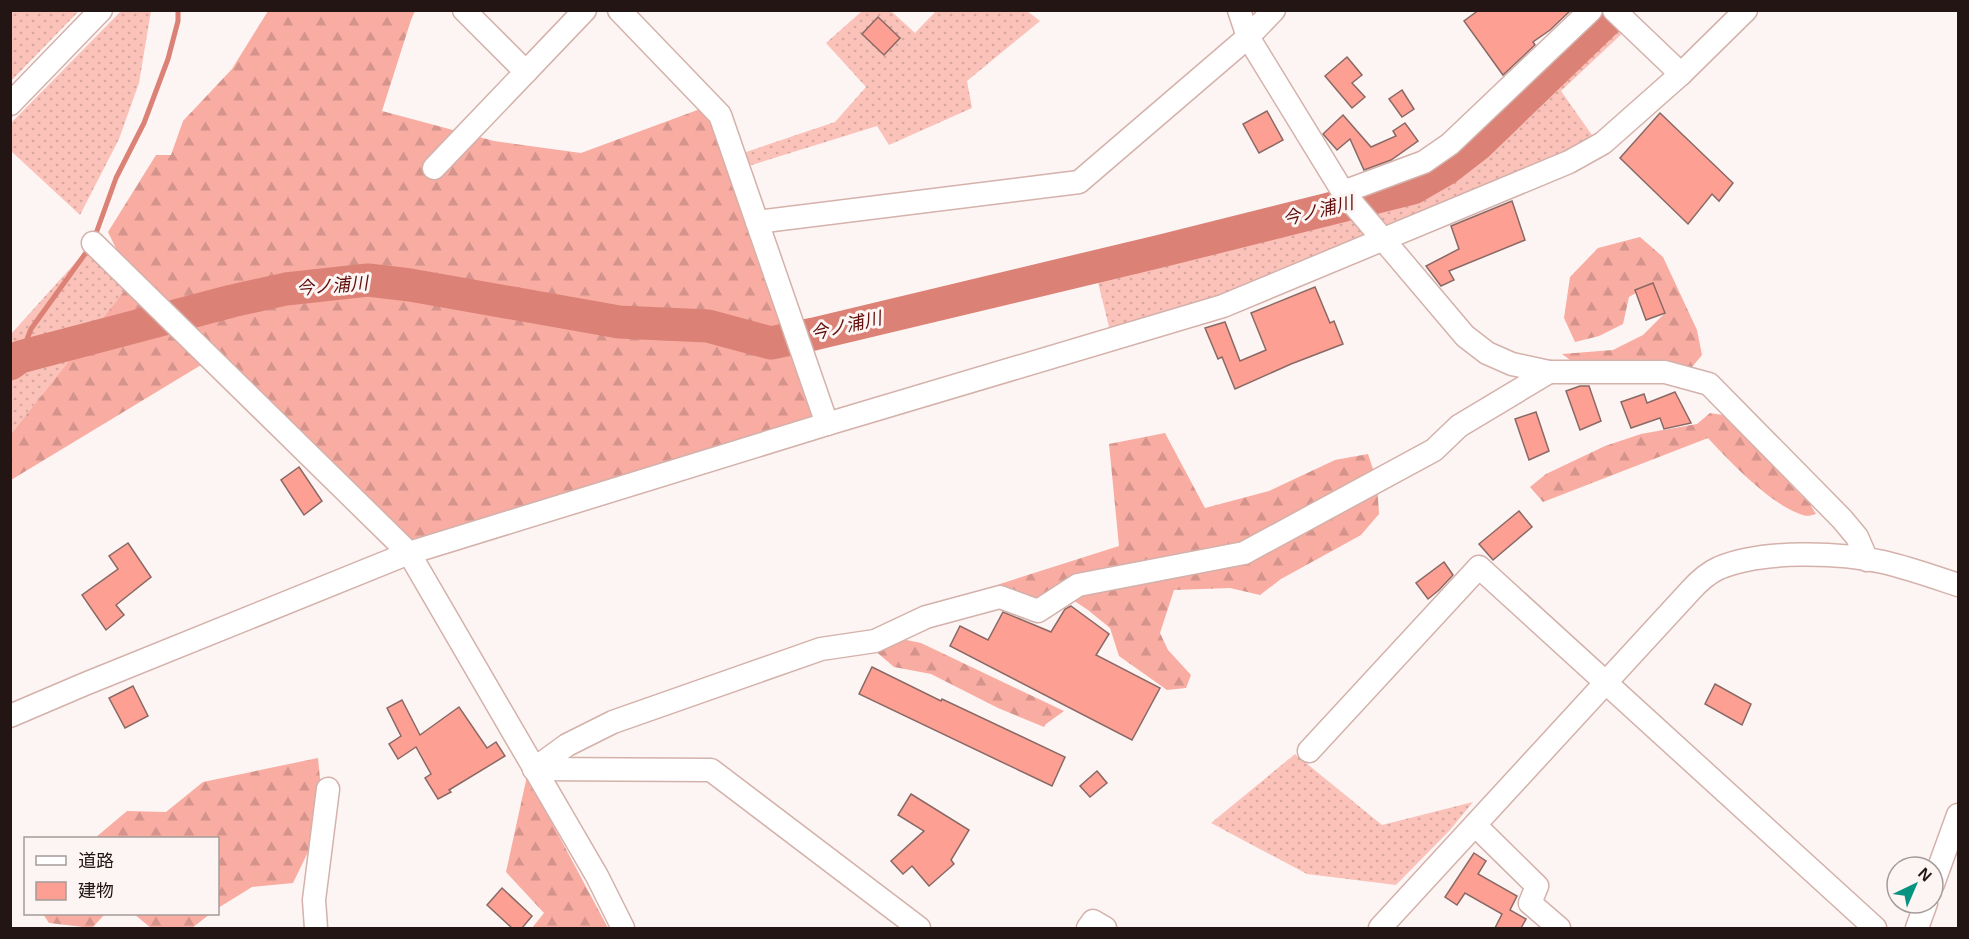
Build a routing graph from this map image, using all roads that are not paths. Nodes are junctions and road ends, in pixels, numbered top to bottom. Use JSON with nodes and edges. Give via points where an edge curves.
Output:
{"nodes":[{"id":1,"x":100,"y":10,"type":"edge"},
{"id":2,"x":464,"y":10,"type":"edge"},
{"id":3,"x":585,"y":10,"type":"edge"},
{"id":4,"x":619,"y":10,"type":"edge"},
{"id":5,"x":1239,"y":10,"type":"edge"},
{"id":6,"x":1274,"y":10,"type":"edge"},
{"id":7,"x":1591,"y":10,"type":"edge"},
{"id":8,"x":1746,"y":10,"type":"edge"},
{"id":9,"x":1621,"y":17,"type":"edge"},
{"id":10,"x":1248,"y":37,"type":"junction"},
{"id":11,"x":526,"y":72,"type":"junction"},
{"id":12,"x":1682,"y":74,"type":"junction"},
{"id":13,"x":10,"y":104,"type":"edge"},
{"id":14,"x":434,"y":168,"type":"dead end"},
{"id":15,"x":1342,"y":192,"type":"junction"},
{"id":16,"x":757,"y":222,"type":"junction"},
{"id":17,"x":1384,"y":239,"type":"junction"},
{"id":18,"x":93,"y":243,"type":"dead end"},
{"id":19,"x":1549,"y":372,"type":"junction"},
{"id":20,"x":827,"y":424,"type":"junction"},
{"id":21,"x":409,"y":553,"type":"junction"},
{"id":22,"x":1867,"y":560,"type":"junction"},
{"id":23,"x":1959,"y":585,"type":"edge"},
{"id":24,"x":1605,"y":682,"type":"junction"},
{"id":25,"x":10,"y":716,"type":"edge"},
{"id":26,"x":1309,"y":751,"type":"dead end"},
{"id":27,"x":534,"y":769,"type":"junction"},
{"id":28,"x":328,"y":789,"type":"dead end"},
{"id":29,"x":1959,"y":814,"type":"edge"},
{"id":30,"x":1475,"y":825,"type":"junction"},
{"id":31,"x":1944,"y":855,"type":"edge"},
{"id":32,"x":316,"y":928,"type":"edge"},
{"id":33,"x":622,"y":928,"type":"edge"},
{"id":34,"x":919,"y":928,"type":"edge"},
{"id":35,"x":1088,"y":928,"type":"edge"},
{"id":36,"x":1105,"y":928,"type":"edge"},
{"id":37,"x":1380,"y":928,"type":"edge"},
{"id":38,"x":1559,"y":928,"type":"edge"},
{"id":39,"x":1875,"y":928,"type":"edge"}],
"edges":[{"from":1,"to":13,"type":"street"},
{"from":2,"to":11,"type":"street"},
{"from":3,"to":11,"type":"street"},
{"from":4,"to":16,"type":"street","via":[[720,115]]},
{"from":5,"to":10,"type":"street"},
{"from":6,"to":10,"type":"street"},
{"from":7,"to":15,"type":"street","via":[[1455,140],[1424,162]]},
{"from":8,"to":12,"type":"street"},
{"from":9,"to":12,"type":"street"},
{"from":10,"to":15,"type":"street"},
{"from":10,"to":16,"type":"street","via":[[1080,182]]},
{"from":11,"to":14,"type":"street"},
{"from":12,"to":17,"type":"street","via":[[1603,143],[1569,162]]},
{"from":15,"to":17,"type":"street"},
{"from":16,"to":20,"type":"street"},
{"from":17,"to":19,"type":"street","via":[[1465,336],[1486,353],[1512,364]]},
{"from":17,"to":20,"type":"street","via":[[1223,306]]},
{"from":18,"to":21,"type":"street"},
{"from":19,"to":22,"type":"street","via":[[1665,372],[1708,384],[1842,519],[1857,537]]},
{"from":19,"to":27,"type":"street","via":[[1459,426],[1434,450],[1244,553],[1078,585],[1038,611],[1000,597],[926,617],[875,642],[821,650],[613,722],[567,745]]},
{"from":20,"to":21,"type":"street"},
{"from":21,"to":25,"type":"street"},
{"from":21,"to":27,"type":"street"},
{"from":22,"to":23,"type":"street"},
{"from":22,"to":24,"type":"street","via":[[1824,555],[1766,557],[1716,569],[1690,591]]},
{"from":24,"to":26,"type":"street","via":[[1479,567]]},
{"from":24,"to":30,"type":"street"},
{"from":24,"to":39,"type":"street"},
{"from":27,"to":33,"type":"street","via":[[597,876]]},
{"from":27,"to":34,"type":"street","via":[[711,770]]},
{"from":28,"to":32,"type":"street","via":[[314,900]]},
{"from":29,"to":31,"type":"street"},
{"from":30,"to":37,"type":"street"},
{"from":30,"to":38,"type":"street","via":[[1537,886],[1530,903]]},
{"from":35,"to":36,"type":"street","via":[[1093,921]]}]}
